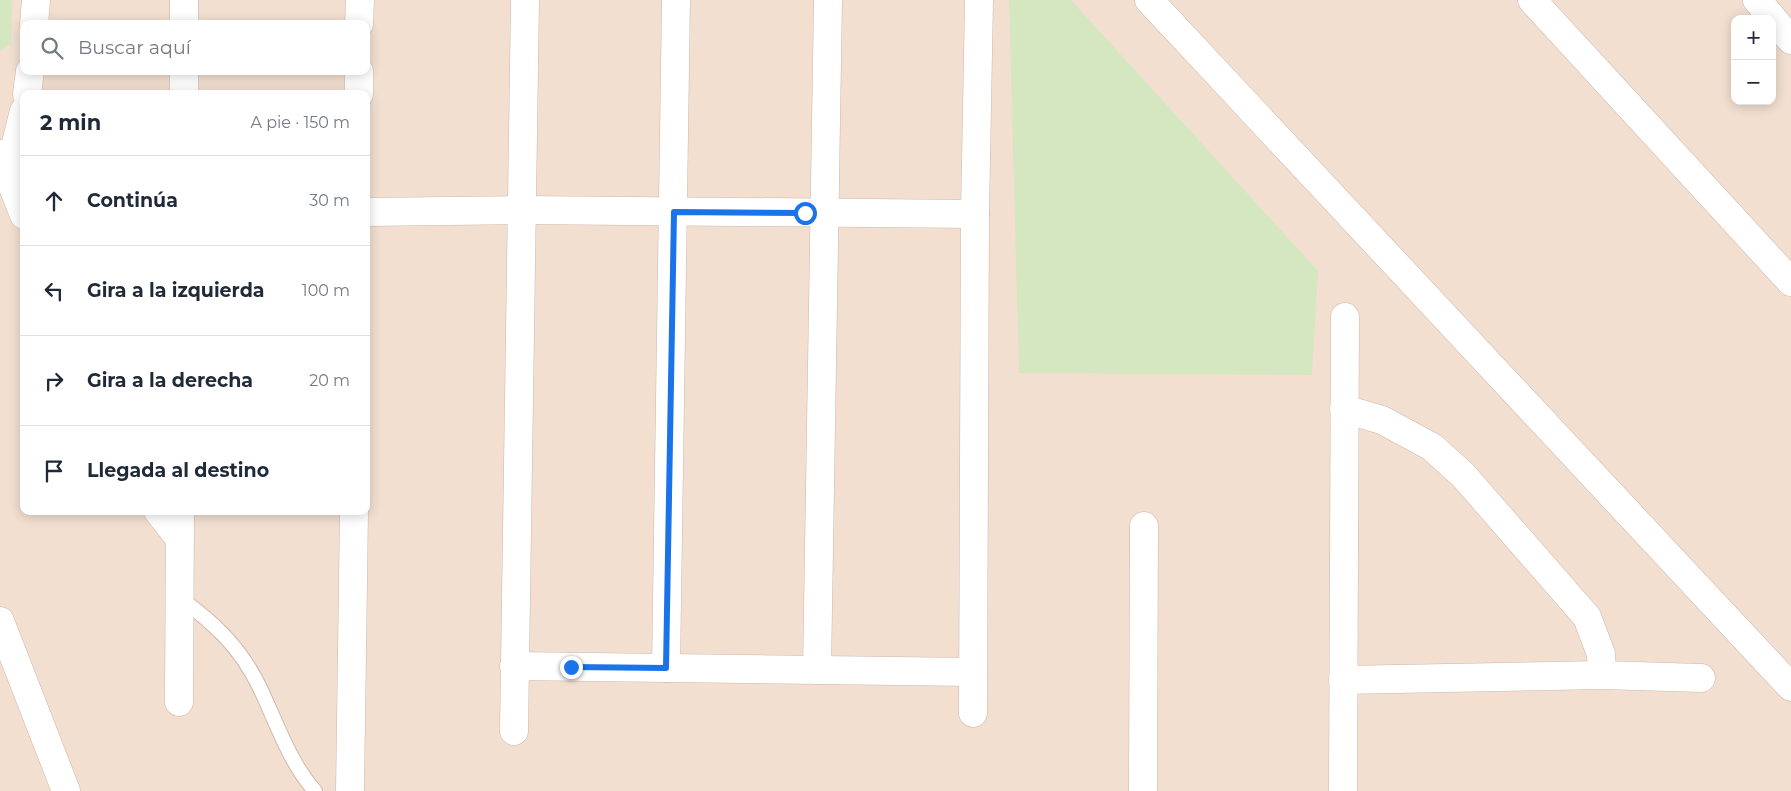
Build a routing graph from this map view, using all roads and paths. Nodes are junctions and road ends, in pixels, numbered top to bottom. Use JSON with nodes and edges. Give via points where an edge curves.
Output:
{"nodes":[{"id":1,"x":36,"y":0,"type":"edge"},
{"id":2,"x":184,"y":0,"type":"edge"},
{"id":3,"x":360,"y":0,"type":"edge"},
{"id":4,"x":525,"y":0,"type":"edge"},
{"id":5,"x":676,"y":0,"type":"edge"},
{"id":6,"x":828,"y":0,"type":"edge"},
{"id":7,"x":979,"y":0,"type":"edge"},
{"id":8,"x":1149,"y":0,"type":"edge"},
{"id":9,"x":1532,"y":0,"type":"edge"},
{"id":10,"x":1757,"y":0,"type":"edge"},
{"id":11,"x":34,"y":20,"type":"edge"},
{"id":12,"x":184,"y":20,"type":"edge"},
{"id":13,"x":359,"y":20,"type":"edge"},
{"id":14,"x":1787,"y":26,"type":"edge"},
{"id":15,"x":30,"y":75,"type":"edge"},
{"id":16,"x":184,"y":75,"type":"edge"},
{"id":17,"x":359,"y":75,"type":"edge"},
{"id":18,"x":28,"y":90,"type":"edge"},
{"id":19,"x":184,"y":90,"type":"edge"},
{"id":20,"x":359,"y":90,"type":"edge"},
{"id":21,"x":20,"y":122,"type":"edge"},
{"id":22,"x":4,"y":164,"type":"edge"},
{"id":23,"x":20,"y":205,"type":"edge"},
{"id":24,"x":522,"y":210,"type":"junction"},
{"id":25,"x":370,"y":212,"type":"edge"},
{"id":26,"x":674,"y":212,"type":"junction"},
{"id":27,"x":824,"y":213,"type":"junction"},
{"id":28,"x":975,"y":214,"type":"junction"},
{"id":29,"x":1791,"y":282,"type":"edge"},
{"id":30,"x":1345,"y":317,"type":"dead end"},
{"id":31,"x":1344,"y":410,"type":"junction"},
{"id":32,"x":161,"y":515,"type":"edge"},
{"id":33,"x":180,"y":515,"type":"edge"},
{"id":34,"x":354,"y":515,"type":"edge"},
{"id":35,"x":1144,"y":526,"type":"dead end"},
{"id":36,"x":180,"y":538,"type":"junction"},
{"id":37,"x":180,"y":598,"type":"junction"},
{"id":38,"x":0,"y":621,"type":"edge"},
{"id":39,"x":514,"y":666,"type":"junction"},
{"id":40,"x":666,"y":668,"type":"junction"},
{"id":41,"x":817,"y":670,"type":"junction"},
{"id":42,"x":974,"y":672,"type":"junction"},
{"id":43,"x":1602,"y":675,"type":"junction"},
{"id":44,"x":1701,"y":678,"type":"dead end"},
{"id":45,"x":1343,"y":680,"type":"junction"},
{"id":46,"x":1791,"y":687,"type":"edge"},
{"id":47,"x":179,"y":702,"type":"dead end"},
{"id":48,"x":973,"y":714,"type":"dead end"},
{"id":49,"x":514,"y":731,"type":"dead end"},
{"id":50,"x":66,"y":791,"type":"edge"},
{"id":51,"x":315,"y":791,"type":"edge"},
{"id":52,"x":350,"y":791,"type":"edge"},
{"id":53,"x":1143,"y":791,"type":"edge"},
{"id":54,"x":1343,"y":791,"type":"edge"}],
"edges":[{"from":1,"to":11,"type":"street"},
{"from":2,"to":12,"type":"street"},
{"from":3,"to":13,"type":"street"},
{"from":4,"to":24,"type":"street"},
{"from":5,"to":26,"type":"street"},
{"from":6,"to":27,"type":"street"},
{"from":7,"to":28,"type":"street"},
{"from":8,"to":46,"type":"street"},
{"from":9,"to":29,"type":"street"},
{"from":10,"to":14,"type":"street"},
{"from":15,"to":18,"type":"street"},
{"from":16,"to":19,"type":"street"},
{"from":17,"to":20,"type":"street"},
{"from":21,"to":22,"type":"street"},
{"from":22,"to":23,"type":"street"},
{"from":24,"to":25,"type":"street"},
{"from":24,"to":26,"type":"street"},
{"from":24,"to":39,"type":"street"},
{"from":26,"to":27,"type":"street"},
{"from":26,"to":40,"type":"street"},
{"from":27,"to":28,"type":"street"},
{"from":27,"to":41,"type":"street"},
{"from":28,"to":42,"type":"street"},
{"from":30,"to":31,"type":"street"},
{"from":31,"to":43,"type":"street","via":[[1382,420],[1432,447],[1463,475],[1587,617],[1601,654]]},
{"from":31,"to":45,"type":"street"},
{"from":32,"to":36,"type":"street"},
{"from":33,"to":36,"type":"street"},
{"from":34,"to":52,"type":"street"},
{"from":35,"to":53,"type":"street"},
{"from":36,"to":37,"type":"street"},
{"from":37,"to":47,"type":"street"},
{"from":37,"to":51,"type":"lane","via":[[210,620],[237,649],[258,684],[294,759]]},
{"from":38,"to":50,"type":"street"},
{"from":39,"to":40,"type":"street"},
{"from":39,"to":49,"type":"street"},
{"from":40,"to":41,"type":"street"},
{"from":41,"to":42,"type":"street"},
{"from":42,"to":48,"type":"street"},
{"from":43,"to":44,"type":"street"},
{"from":43,"to":45,"type":"street"},
{"from":45,"to":54,"type":"street"}]}
